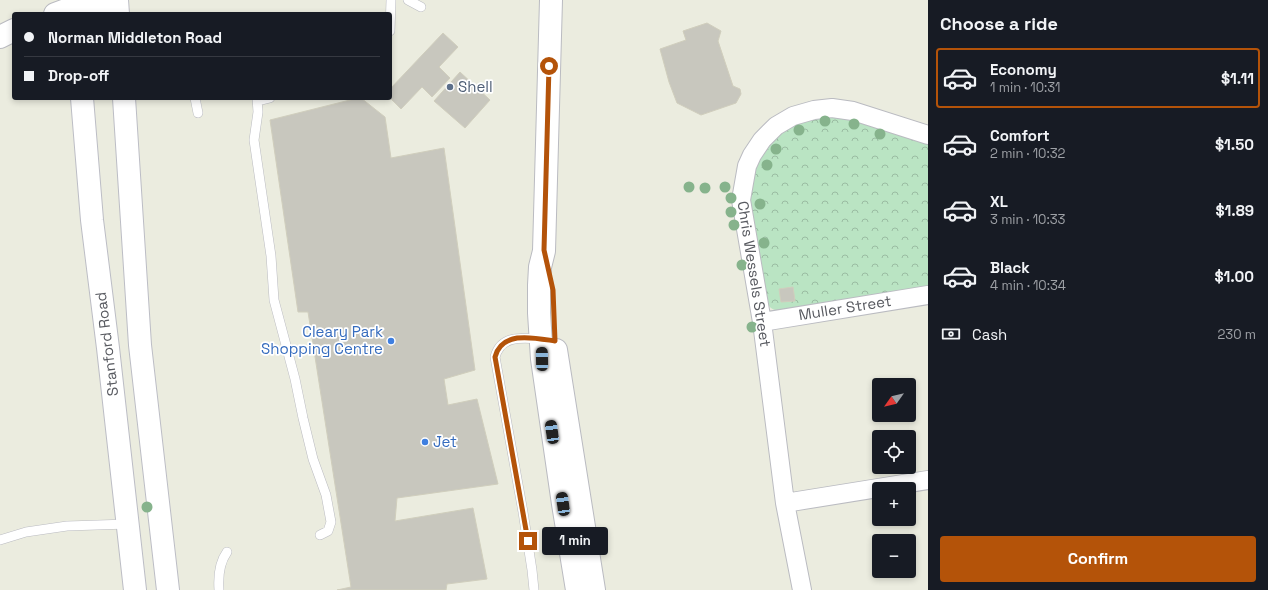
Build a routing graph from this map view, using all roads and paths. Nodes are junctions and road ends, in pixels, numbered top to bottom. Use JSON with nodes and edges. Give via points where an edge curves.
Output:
{"nodes":[{"id":1,"x":117,"y":0,"type":"edge"},
{"id":2,"x":391,"y":0,"type":"edge"},
{"id":3,"x":408,"y":0,"type":"edge"},
{"id":4,"x":70,"y":7,"type":"edge"},
{"id":5,"x":421,"y":7,"type":"dead end"},
{"id":6,"x":549,"y":7,"type":"edge"},
{"id":7,"x":118,"y":12,"type":"edge"},
{"id":8,"x":391,"y":12,"type":"edge"},
{"id":9,"x":12,"y":31,"type":"edge"},
{"id":10,"x":0,"y":37,"type":"edge"},
{"id":11,"x":82,"y":100,"type":"edge"},
{"id":12,"x":124,"y":100,"type":"edge"},
{"id":13,"x":195,"y":100,"type":"edge"},
{"id":14,"x":258,"y":100,"type":"edge"},
{"id":15,"x":198,"y":113,"type":"dead end"},
{"id":16,"x":928,"y":135,"type":"edge"},
{"id":17,"x":544,"y":250,"type":"junction"},
{"id":18,"x":928,"y":295,"type":"edge"},
{"id":19,"x":762,"y":322,"type":"junction"},
{"id":20,"x":545,"y":339,"type":"junction"},
{"id":21,"x":928,"y":480,"type":"edge"},
{"id":22,"x":785,"y":503,"type":"junction"},
{"id":23,"x":128,"y":524,"type":"junction"},
{"id":24,"x":320,"y":535,"type":"dead end"},
{"id":25,"x":0,"y":540,"type":"edge"},
{"id":26,"x":227,"y":552,"type":"dead end"},
{"id":27,"x":135,"y":590,"type":"edge"},
{"id":28,"x":168,"y":590,"type":"edge"},
{"id":29,"x":219,"y":590,"type":"edge"},
{"id":30,"x":534,"y":590,"type":"edge"},
{"id":31,"x":578,"y":590,"type":"edge"},
{"id":32,"x":594,"y":590,"type":"edge"},
{"id":33,"x":802,"y":590,"type":"edge"}],
"edges":[{"from":1,"to":4,"type":"main road"},
{"from":1,"to":7,"type":"main road"},
{"from":2,"to":8,"type":"lane"},
{"from":3,"to":5,"type":"lane"},
{"from":6,"to":17,"type":"main road"},
{"from":9,"to":10,"type":"main road"},
{"from":11,"to":23,"type":"main road","name":"Stanford Road","via":[[92,220]]},
{"from":12,"to":28,"type":"main road","via":[[140,345]]},
{"from":13,"to":15,"type":"lane"},
{"from":14,"to":24,"type":"lane","via":[[254,140],[271,256],[274,300],[331,522],[328,532]]},
{"from":16,"to":19,"type":"street","name":"Chris Wessels Street","via":[[852,111],[832,108],[793,116],[776,126],[762,140],[747,166],[742,200]]},
{"from":17,"to":20,"type":"main road","via":[[538,285],[538,313]]},
{"from":17,"to":32,"type":"main road","via":[[553,290],[558,363]]},
{"from":18,"to":19,"type":"street","name":"Muller Street"},
{"from":19,"to":22,"type":"street","name":"Chris Wessels Street"},
{"from":20,"to":30,"type":"lane","via":[[510,339],[502,344],[495,357],[523,512]]},
{"from":20,"to":31,"type":"main road","via":[[543,367]]},
{"from":21,"to":22,"type":"street"},
{"from":22,"to":33,"type":"street","name":"Chris Wessels Street"},
{"from":23,"to":25,"type":"lane","via":[[67,526],[26,532]]},
{"from":23,"to":27,"type":"main road","name":"Stanford Road"},
{"from":26,"to":29,"type":"lane","via":[[218,576]]}]}
